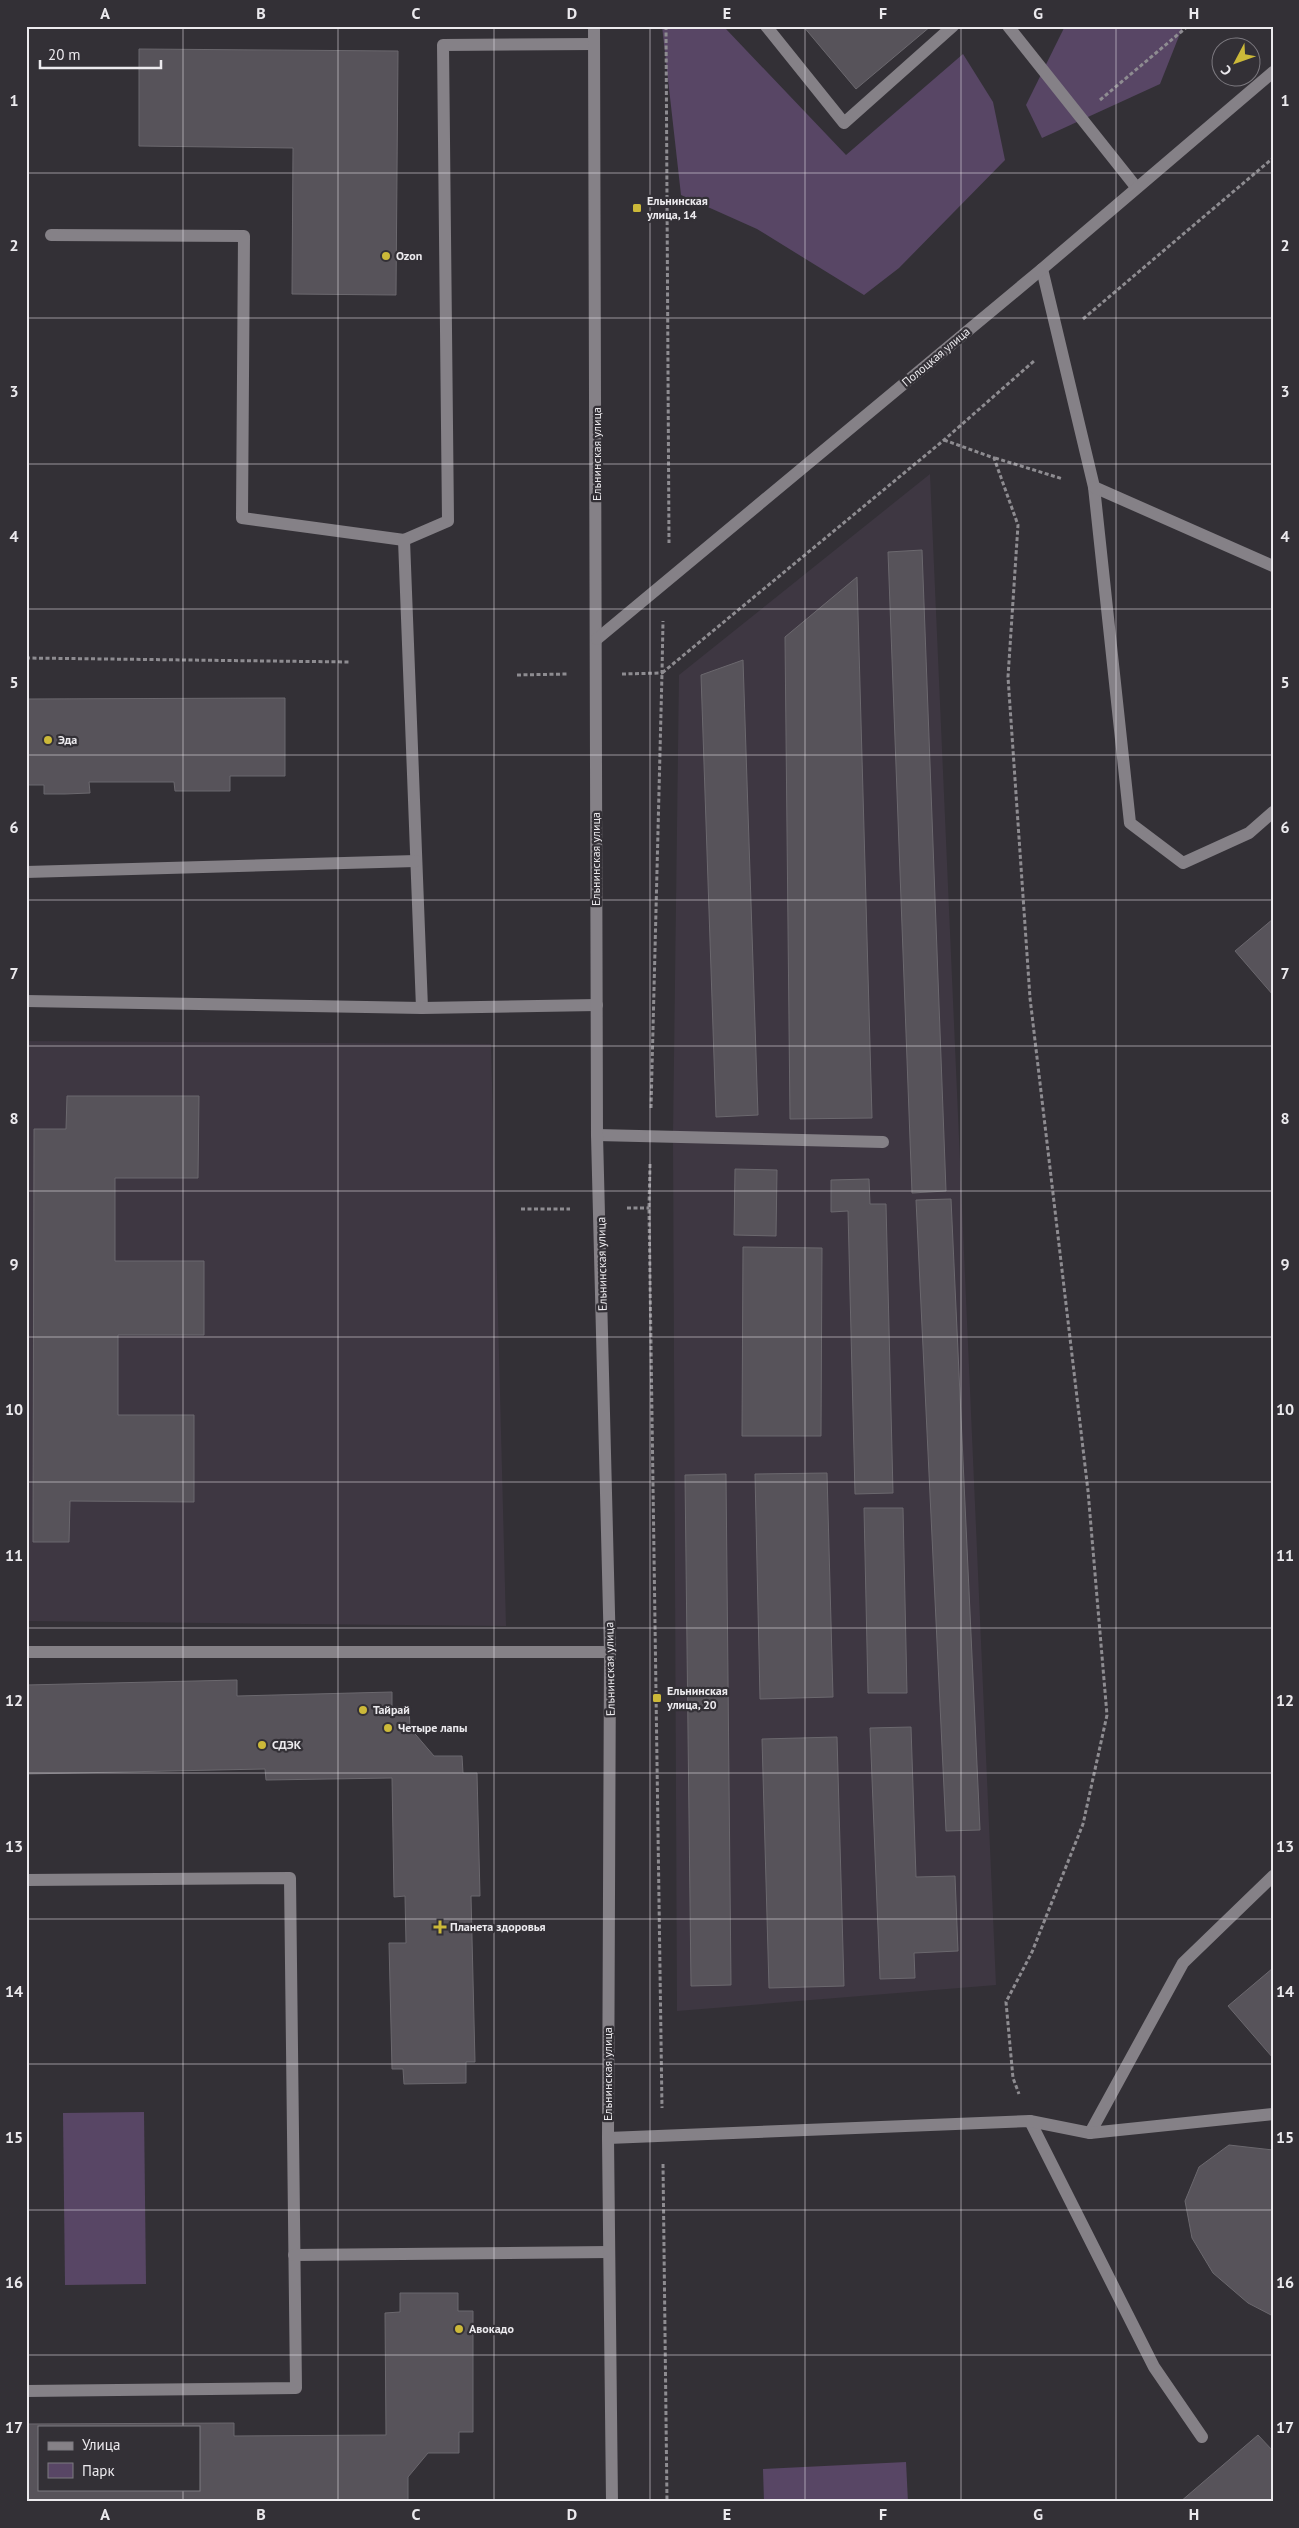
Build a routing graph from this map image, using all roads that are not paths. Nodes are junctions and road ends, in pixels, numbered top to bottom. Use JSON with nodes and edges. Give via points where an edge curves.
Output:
{"nodes":[{"id":1,"x":594,"y":26,"type":"edge"},
{"id":2,"x":766,"y":26,"type":"edge"},
{"id":3,"x":953,"y":26,"type":"edge"},
{"id":4,"x":1008,"y":26,"type":"edge"},
{"id":5,"x":594,"y":44,"type":"junction"},
{"id":6,"x":1273,"y":72,"type":"edge"},
{"id":7,"x":1136,"y":187,"type":"junction"},
{"id":8,"x":52,"y":235,"type":"dead end"},
{"id":9,"x":1042,"y":269,"type":"junction"},
{"id":10,"x":1094,"y":487,"type":"junction"},
{"id":11,"x":404,"y":540,"type":"junction"},
{"id":12,"x":1273,"y":566,"type":"edge"},
{"id":13,"x":597,"y":638,"type":"junction"},
{"id":14,"x":1273,"y":812,"type":"edge"},
{"id":15,"x":416,"y":861,"type":"junction"},
{"id":16,"x":26,"y":872,"type":"edge"},
{"id":17,"x":26,"y":1001,"type":"edge"},
{"id":18,"x":597,"y":1005,"type":"junction"},
{"id":19,"x":422,"y":1008,"type":"junction"},
{"id":20,"x":597,"y":1135,"type":"junction"},
{"id":21,"x":883,"y":1142,"type":"dead end"},
{"id":22,"x":26,"y":1652,"type":"edge"},
{"id":23,"x":610,"y":1652,"type":"junction"},
{"id":24,"x":1273,"y":1876,"type":"edge"},
{"id":25,"x":26,"y":1880,"type":"edge"},
{"id":26,"x":1273,"y":2114,"type":"edge"},
{"id":27,"x":1030,"y":2122,"type":"junction"},
{"id":28,"x":1090,"y":2133,"type":"junction"},
{"id":29,"x":608,"y":2138,"type":"junction"},
{"id":30,"x":609,"y":2252,"type":"junction"},
{"id":31,"x":294,"y":2256,"type":"junction"},
{"id":32,"x":26,"y":2391,"type":"edge"},
{"id":33,"x":1202,"y":2437,"type":"dead end"},
{"id":34,"x":612,"y":2502,"type":"edge"}],
"edges":[{"from":1,"to":5,"type":"street","name":"Ельнинская улица"},
{"from":2,"to":3,"type":"street","via":[[844,123]]},
{"from":4,"to":7,"type":"street"},
{"from":5,"to":11,"type":"street","via":[[443,45],[448,521]]},
{"from":5,"to":13,"type":"street","name":"Ельнинская улица"},
{"from":6,"to":7,"type":"street","name":"Полоцкая улица"},
{"from":7,"to":9,"type":"street","name":"Полоцкая улица"},
{"from":8,"to":11,"type":"street","via":[[244,236],[242,518]]},
{"from":9,"to":10,"type":"street"},
{"from":9,"to":13,"type":"street","name":"Полоцкая улица"},
{"from":10,"to":12,"type":"street"},
{"from":10,"to":14,"type":"street","via":[[1130,823],[1183,863],[1250,833]]},
{"from":11,"to":15,"type":"street"},
{"from":13,"to":18,"type":"street","name":"Ельнинская улица"},
{"from":15,"to":16,"type":"street"},
{"from":15,"to":19,"type":"street"},
{"from":17,"to":19,"type":"street"},
{"from":18,"to":19,"type":"street"},
{"from":18,"to":20,"type":"street","name":"Ельнинская улица"},
{"from":20,"to":21,"type":"street"},
{"from":20,"to":23,"type":"street","name":"Ельнинская улица"},
{"from":22,"to":23,"type":"street"},
{"from":23,"to":29,"type":"street","name":"Ельнинская улица"},
{"from":24,"to":28,"type":"street","via":[[1183,1963]]},
{"from":25,"to":31,"type":"street","via":[[290,1878]]},
{"from":26,"to":28,"type":"street"},
{"from":27,"to":28,"type":"street"},
{"from":27,"to":29,"type":"street"},
{"from":27,"to":33,"type":"street","via":[[1154,2367]]},
{"from":29,"to":30,"type":"street","name":"Ельнинская улица"},
{"from":30,"to":31,"type":"street"},
{"from":30,"to":34,"type":"street","name":"Ельнинская улица"},
{"from":31,"to":32,"type":"street","via":[[296,2388]]}]}
